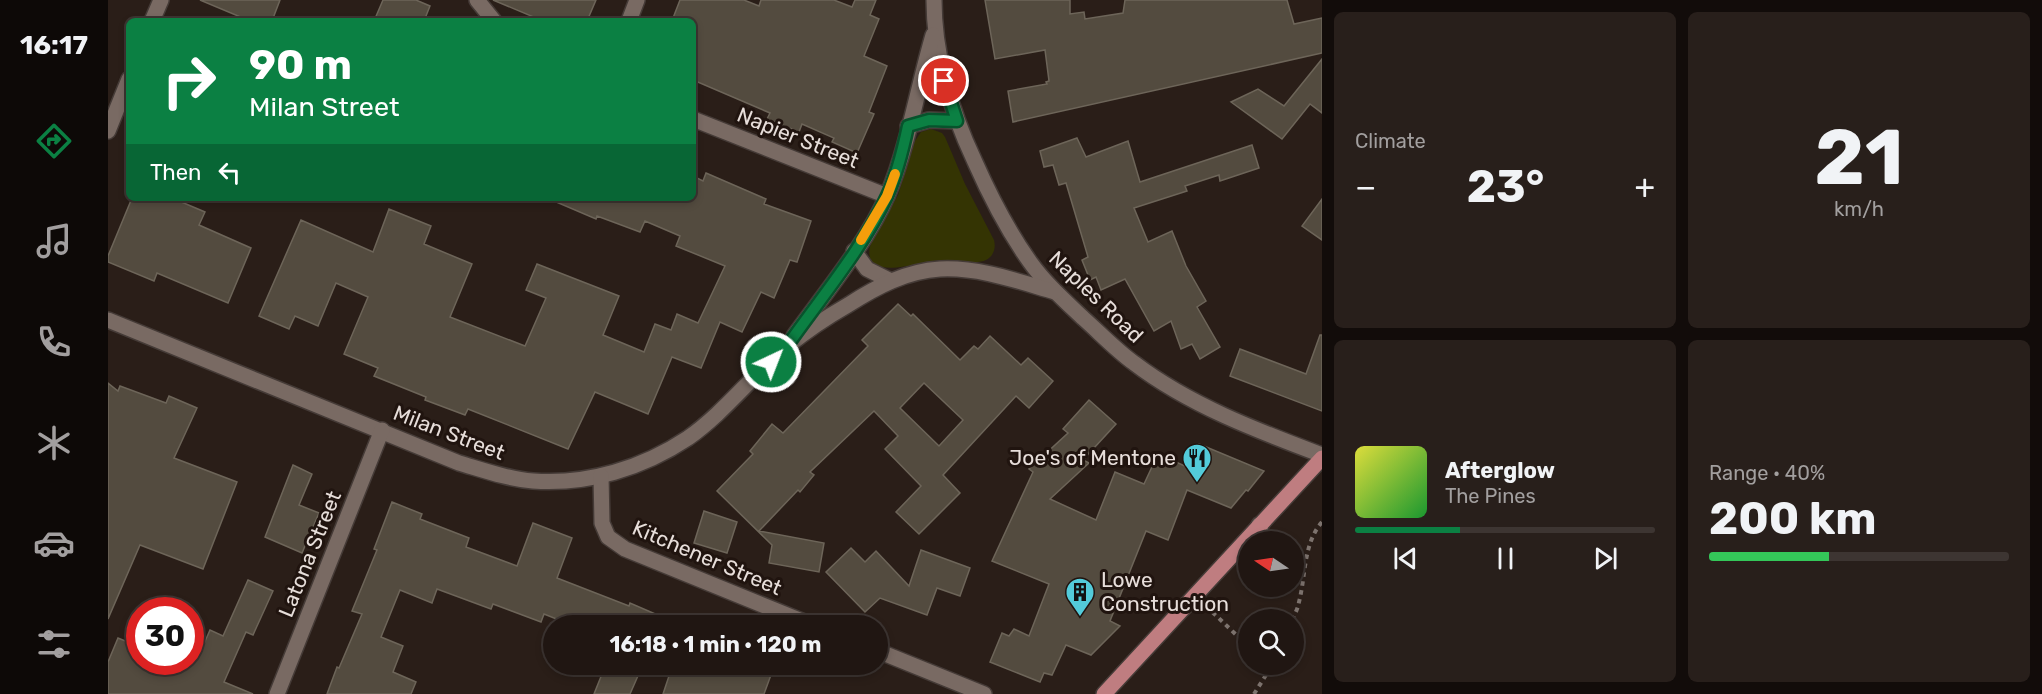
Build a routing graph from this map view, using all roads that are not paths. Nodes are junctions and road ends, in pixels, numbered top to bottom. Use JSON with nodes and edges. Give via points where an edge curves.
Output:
{"nodes":[{"id":1,"x":161,"y":0,"type":"edge"},
{"id":2,"x":477,"y":0,"type":"edge"},
{"id":3,"x":638,"y":0,"type":"edge"},
{"id":4,"x":934,"y":0,"type":"edge"},
{"id":5,"x":153,"y":18,"type":"edge"},
{"id":6,"x":492,"y":18,"type":"edge"},
{"id":7,"x":630,"y":18,"type":"edge"},
{"id":8,"x":935,"y":26,"type":"junction"},
{"id":9,"x":126,"y":86,"type":"edge"},
{"id":10,"x":696,"y":120,"type":"edge"},
{"id":11,"x":957,"y":121,"type":"junction"},
{"id":12,"x":908,"y":126,"type":"junction"},
{"id":13,"x":108,"y":131,"type":"edge"},
{"id":14,"x":887,"y":196,"type":"junction"},
{"id":15,"x":854,"y":251,"type":"junction"},
{"id":16,"x":891,"y":281,"type":"junction"},
{"id":17,"x":1054,"y":292,"type":"junction"},
{"id":18,"x":108,"y":320,"type":"edge"},
{"id":19,"x":787,"y":346,"type":"junction"},
{"id":20,"x":382,"y":430,"type":"junction"},
{"id":21,"x":1322,"y":456,"type":"edge"},
{"id":22,"x":602,"y":476,"type":"junction"},
{"id":23,"x":1259,"y":525,"type":"junction"},
{"id":24,"x":1261,"y":531,"type":"edge"},
{"id":25,"x":787,"y":615,"type":"edge"},
{"id":26,"x":888,"y":655,"type":"edge"},
{"id":27,"x":277,"y":694,"type":"edge"},
{"id":28,"x":984,"y":694,"type":"edge"},
{"id":29,"x":1104,"y":694,"type":"edge"}],
"edges":[{"from":1,"to":5,"type":"street"},
{"from":2,"to":6,"type":"street"},
{"from":3,"to":7,"type":"street"},
{"from":4,"to":8,"type":"street","name":"Naples Road"},
{"from":8,"to":11,"type":"street","name":"Naples Road","via":[[944,81]]},
{"from":8,"to":12,"type":"street","name":"Milan Street"},
{"from":9,"to":13,"type":"street"},
{"from":10,"to":14,"type":"street","name":"Napier Street"},
{"from":11,"to":12,"type":"street","via":[[929,120]]},
{"from":11,"to":17,"type":"street","name":"Naples Road","via":[[1008,228]]},
{"from":12,"to":14,"type":"street","name":"Milan Street"},
{"from":14,"to":15,"type":"street","name":"Milan Street"},
{"from":15,"to":16,"type":"street","via":[[867,269]]},
{"from":15,"to":19,"type":"street","name":"Milan Street"},
{"from":16,"to":17,"type":"street","name":"Milan Street","via":[[921,271],[962,270],[990,273]]},
{"from":16,"to":19,"type":"street","name":"Milan Street"},
{"from":17,"to":21,"type":"street","name":"Naples Road","via":[[1134,364],[1184,396]]},
{"from":18,"to":20,"type":"street","name":"Milan Street"},
{"from":19,"to":22,"type":"street","name":"Milan Street","via":[[689,437],[645,462]]},
{"from":20,"to":22,"type":"street","name":"Milan Street","via":[[459,463],[507,477],[559,481]]},
{"from":20,"to":27,"type":"street","name":"Latona Street"},
{"from":21,"to":23,"type":"main road"},
{"from":22,"to":25,"type":"street","name":"Kitchener Street","via":[[602,523],[608,537],[625,549]]},
{"from":23,"to":24,"type":"street"},
{"from":23,"to":29,"type":"main road"},
{"from":26,"to":28,"type":"street"}]}
